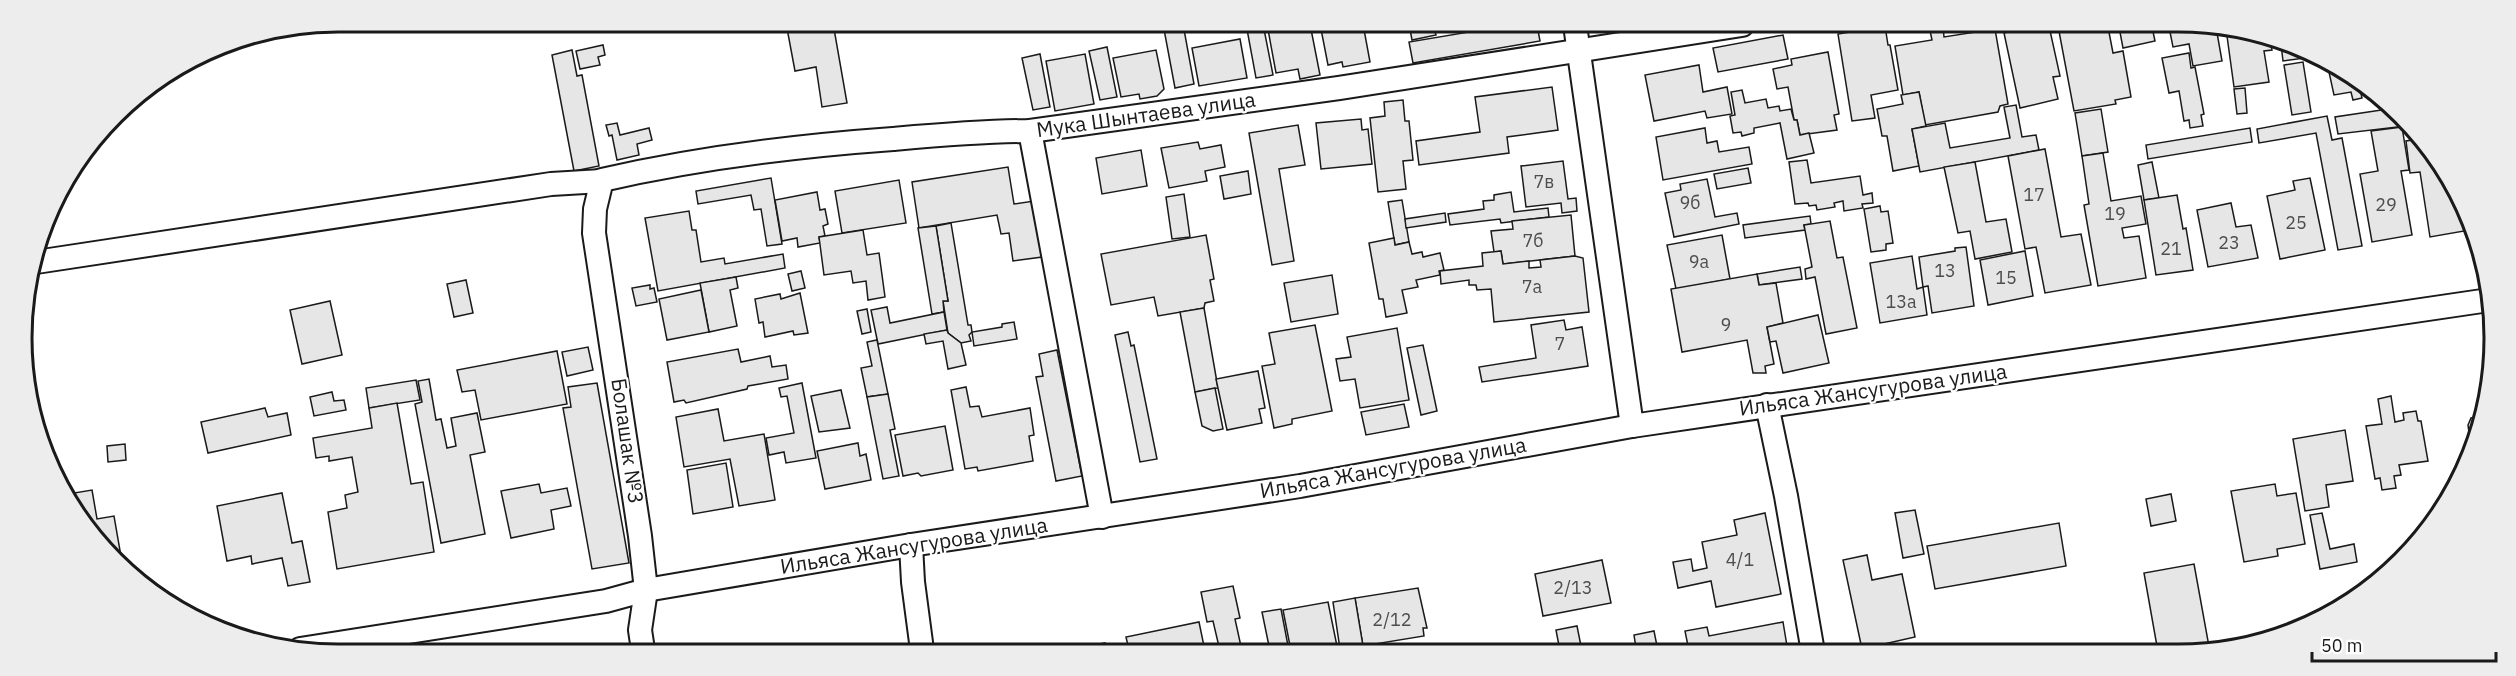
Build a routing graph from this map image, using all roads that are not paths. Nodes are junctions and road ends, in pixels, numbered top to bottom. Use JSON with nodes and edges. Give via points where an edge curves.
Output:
{"nodes":[{"id":1,"x":1576,"y":32,"type":"edge"},
{"id":2,"x":1701,"y":32,"type":"edge"},
{"id":3,"x":1579,"y":50,"type":"junction"},
{"id":4,"x":1030,"y":131,"type":"junction"},
{"id":5,"x":602,"y":181,"type":"junction"},
{"id":6,"x":41,"y":261,"type":"edge"},
{"id":7,"x":2482,"y":301,"type":"edge"},
{"id":8,"x":1767,"y":405,"type":"junction"},
{"id":9,"x":1632,"y":426,"type":"junction"},
{"id":10,"x":1102,"y":517,"type":"junction"},
{"id":11,"x":911,"y":545,"type":"junction"},
{"id":12,"x":646,"y":591,"type":"junction"},
{"id":13,"x":333,"y":644,"type":"edge"},
{"id":14,"x":642,"y":644,"type":"edge"},
{"id":15,"x":921,"y":644,"type":"edge"},
{"id":16,"x":1812,"y":644,"type":"edge"}],
"edges":[{"from":1,"to":3,"type":"street"},
{"from":2,"to":3,"type":"street","name":"Мука Шынтаева улица"},
{"from":3,"to":4,"type":"street","name":"Мука Шынтаева улица"},
{"from":3,"to":9,"type":"street"},
{"from":4,"to":5,"type":"street","name":"Мука Шынтаева улица","via":[[835,143],[697,161]]},
{"from":4,"to":10,"type":"street"},
{"from":5,"to":6,"type":"street","name":"Мука Шынтаева улица","via":[[551,184]]},
{"from":5,"to":12,"type":"street","name":"Болашак №3","via":[[594,233]]},
{"from":7,"to":8,"type":"street","name":"Ильяса Жансугурова улица"},
{"from":8,"to":9,"type":"street","name":"Ильяса Жансугурова улица"},
{"from":8,"to":16,"type":"street"},
{"from":9,"to":10,"type":"street","name":"Ильяса Жансугурова улица"},
{"from":10,"to":11,"type":"street","name":"Ильяса Жансугурова улица"},
{"from":11,"to":12,"type":"street","name":"Ильяса Жансугурова улица"},
{"from":11,"to":15,"type":"street"},
{"from":12,"to":13,"type":"street","name":"Ильяса Жансугурова улица","via":[[606,602]]},
{"from":12,"to":14,"type":"street","name":"Болашак №3","via":[[640,630]]}]}
